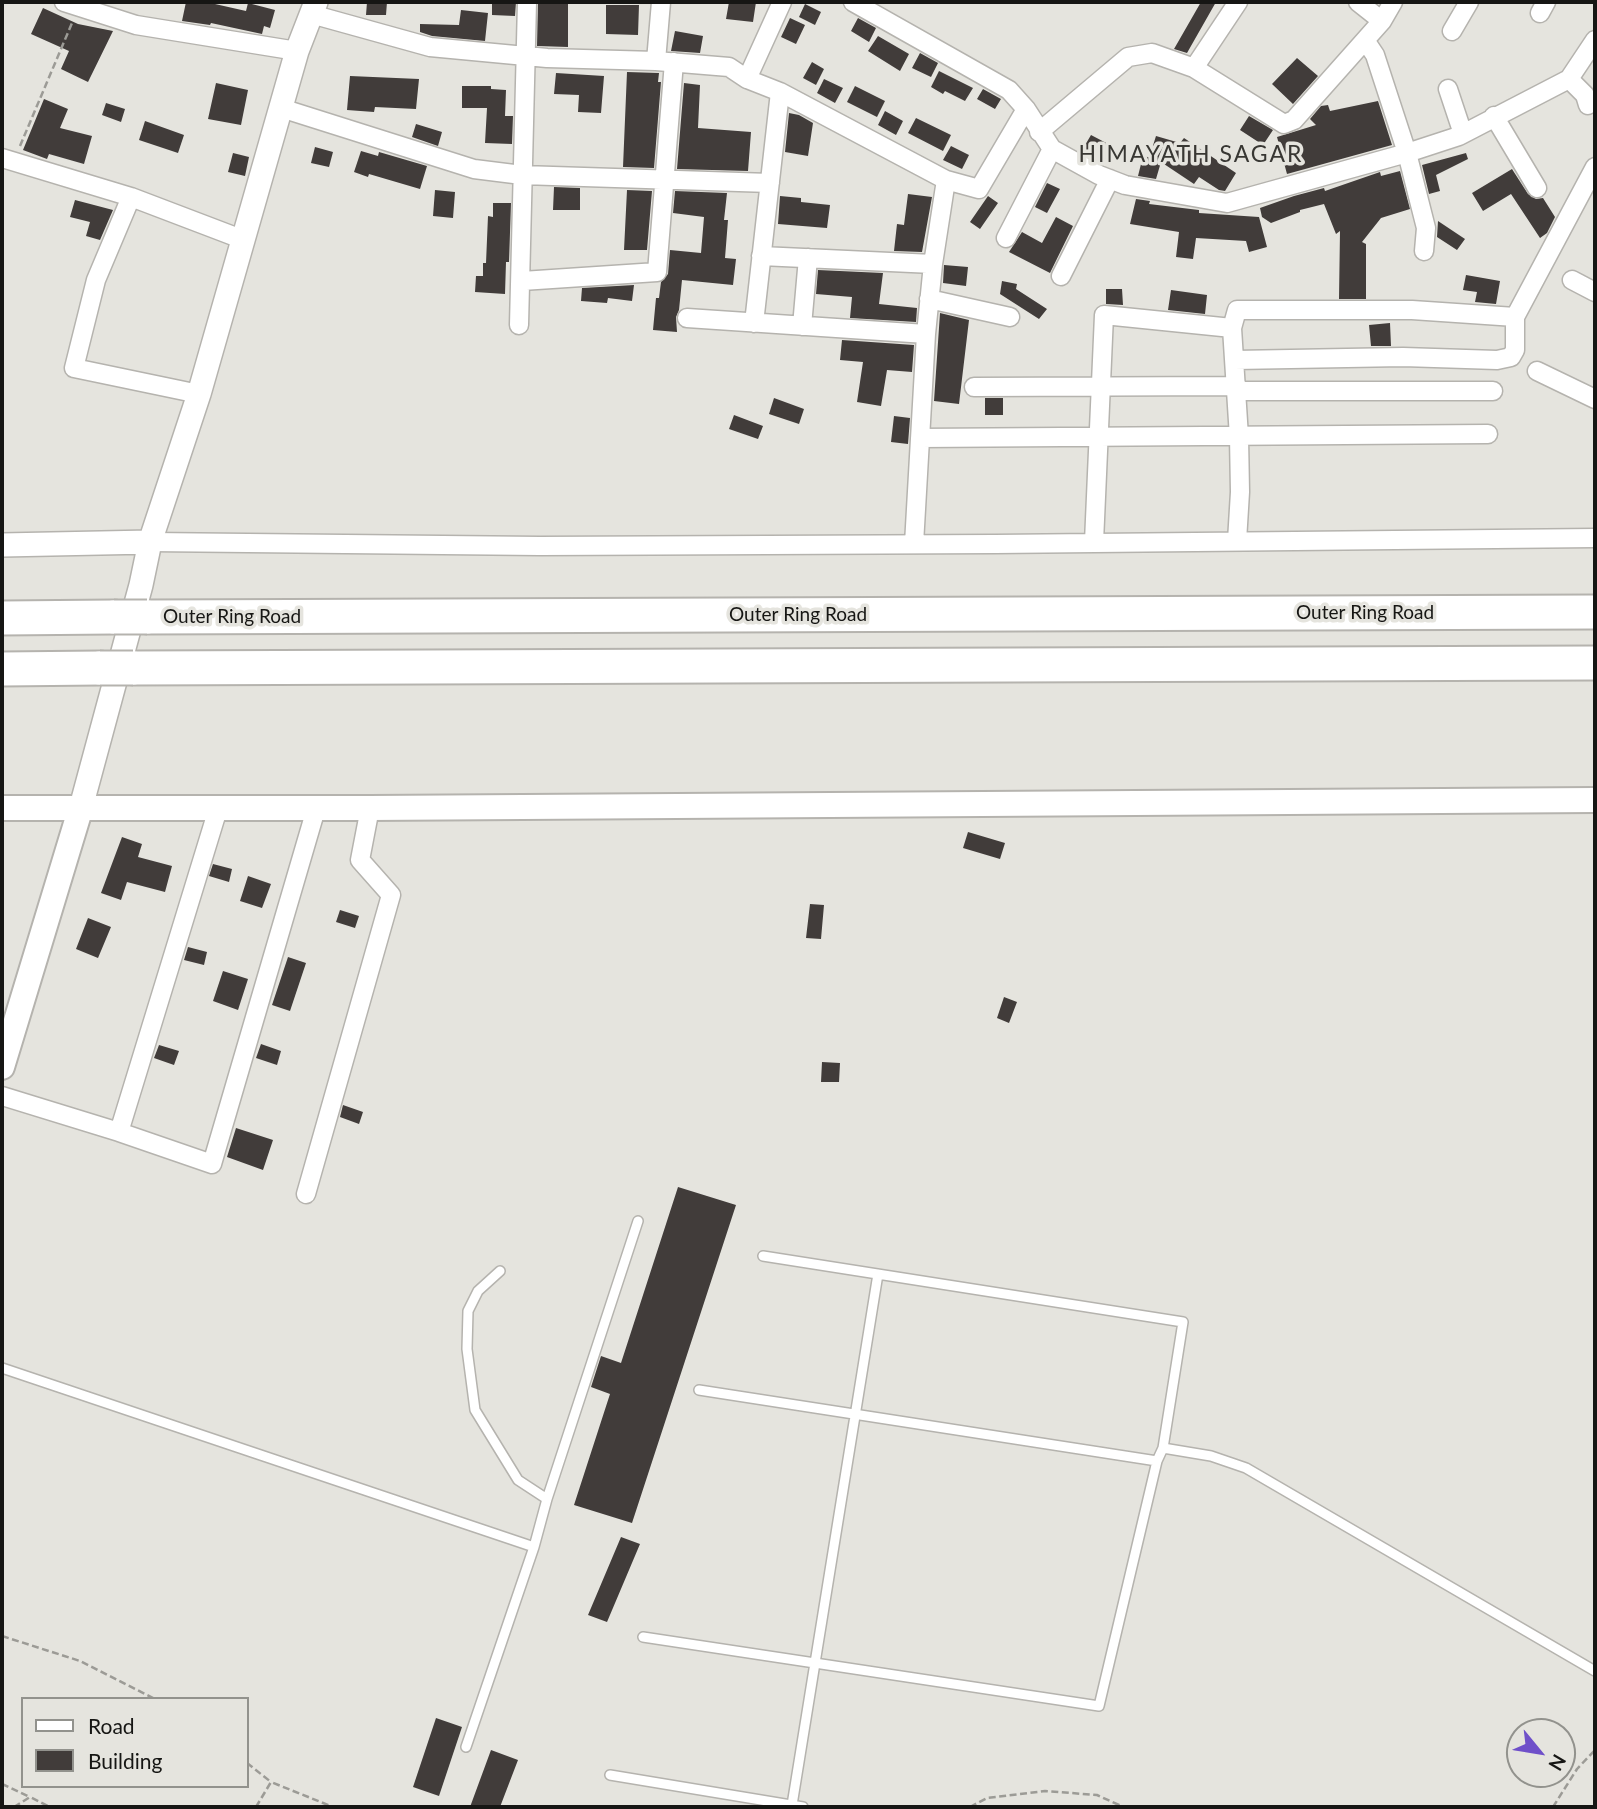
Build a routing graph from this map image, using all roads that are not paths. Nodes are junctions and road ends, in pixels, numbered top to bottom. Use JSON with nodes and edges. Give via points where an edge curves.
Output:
{"nodes":[{"id":1,"x":527,"y":2,"type":"edge"},
{"id":2,"x":661,"y":2,"type":"edge"},
{"id":3,"x":782,"y":2,"type":"edge"},
{"id":4,"x":853,"y":2,"type":"edge"},
{"id":5,"x":1238,"y":2,"type":"edge"},
{"id":6,"x":1357,"y":2,"type":"edge"},
{"id":7,"x":1393,"y":2,"type":"edge"},
{"id":8,"x":1469,"y":2,"type":"edge"},
{"id":9,"x":71,"y":4,"type":"edge"},
{"id":10,"x":314,"y":8,"type":"edge"},
{"id":11,"x":1382,"y":21,"type":"junction"},
{"id":12,"x":1452,"y":30,"type":"dead end"},
{"id":13,"x":1365,"y":40,"type":"junction"},
{"id":14,"x":1595,"y":40,"type":"edge"},
{"id":15,"x":297,"y":51,"type":"junction"},
{"id":16,"x":526,"y":56,"type":"junction"},
{"id":17,"x":665,"y":61,"type":"junction"},
{"id":18,"x":1194,"y":68,"type":"junction"},
{"id":19,"x":747,"y":79,"type":"junction"},
{"id":20,"x":1569,"y":79,"type":"junction"},
{"id":21,"x":1448,"y":89,"type":"dead end"},
{"id":22,"x":780,"y":92,"type":"junction"},
{"id":23,"x":1588,"y":105,"type":"dead end"},
{"id":24,"x":281,"y":108,"type":"junction"},
{"id":25,"x":1026,"y":109,"type":"junction"},
{"id":26,"x":1494,"y":116,"type":"junction"},
{"id":27,"x":1040,"y":132,"type":"junction"},
{"id":28,"x":1463,"y":134,"type":"junction"},
{"id":29,"x":1052,"y":149,"type":"junction"},
{"id":30,"x":1407,"y":153,"type":"junction"},
{"id":31,"x":8,"y":159,"type":"edge"},
{"id":32,"x":1595,"y":167,"type":"edge"},
{"id":33,"x":522,"y":175,"type":"junction"},
{"id":34,"x":1110,"y":179,"type":"junction"},
{"id":35,"x":666,"y":180,"type":"junction"},
{"id":36,"x":946,"y":180,"type":"junction"},
{"id":37,"x":770,"y":183,"type":"junction"},
{"id":38,"x":1537,"y":188,"type":"dead end"},
{"id":39,"x":131,"y":197,"type":"junction"},
{"id":40,"x":1006,"y":238,"type":"dead end"},
{"id":41,"x":244,"y":240,"type":"junction"},
{"id":42,"x":1424,"y":251,"type":"dead end"},
{"id":43,"x":761,"y":256,"type":"junction"},
{"id":44,"x":808,"y":258,"type":"junction"},
{"id":45,"x":933,"y":264,"type":"junction"},
{"id":46,"x":1061,"y":276,"type":"dead end"},
{"id":47,"x":1572,"y":280,"type":"dead end"},
{"id":48,"x":522,"y":281,"type":"junction"},
{"id":49,"x":1595,"y":292,"type":"edge"},
{"id":50,"x":929,"y":299,"type":"junction"},
{"id":51,"x":1010,"y":317,"type":"dead end"},
{"id":52,"x":1515,"y":317,"type":"junction"},
{"id":53,"x":687,"y":318,"type":"dead end"},
{"id":54,"x":754,"y":323,"type":"junction"},
{"id":55,"x":519,"y":325,"type":"dead end"},
{"id":56,"x":802,"y":326,"type":"junction"},
{"id":57,"x":1232,"y":328,"type":"junction"},
{"id":58,"x":926,"y":334,"type":"junction"},
{"id":59,"x":1235,"y":359,"type":"junction"},
{"id":60,"x":1537,"y":371,"type":"dead end"},
{"id":61,"x":1101,"y":386,"type":"junction"},
{"id":62,"x":974,"y":387,"type":"dead end"},
{"id":63,"x":1237,"y":388,"type":"junction"},
{"id":64,"x":1493,"y":391,"type":"dead end"},
{"id":65,"x":199,"y":394,"type":"junction"},
{"id":66,"x":1595,"y":398,"type":"edge"},
{"id":67,"x":1488,"y":434,"type":"dead end"},
{"id":68,"x":1098,"y":437,"type":"junction"},
{"id":69,"x":1239,"y":437,"type":"junction"},
{"id":70,"x":920,"y":438,"type":"junction"},
{"id":71,"x":1595,"y":538,"type":"edge"},
{"id":72,"x":1237,"y":541,"type":"junction"},
{"id":73,"x":150,"y":542,"type":"junction"},
{"id":74,"x":1094,"y":542,"type":"junction"},
{"id":75,"x":914,"y":544,"type":"junction"},
{"id":76,"x":2,"y":545,"type":"edge"},
{"id":77,"x":1595,"y":612,"type":"edge"},
{"id":78,"x":2,"y":618,"type":"edge"},
{"id":79,"x":1595,"y":663,"type":"edge"},
{"id":80,"x":2,"y":669,"type":"edge"},
{"id":81,"x":1595,"y":800,"type":"edge"},
{"id":82,"x":81,"y":807,"type":"junction"},
{"id":83,"x":2,"y":808,"type":"edge"},
{"id":84,"x":316,"y":808,"type":"junction"},
{"id":85,"x":370,"y":808,"type":"junction"},
{"id":86,"x":218,"y":809,"type":"junction"},
{"id":87,"x":2,"y":1067,"type":"edge"},
{"id":88,"x":2,"y":1096,"type":"edge"},
{"id":89,"x":119,"y":1132,"type":"junction"},
{"id":90,"x":306,"y":1194,"type":"dead end"},
{"id":91,"x":638,"y":1221,"type":"dead end"},
{"id":92,"x":763,"y":1256,"type":"dead end"},
{"id":93,"x":500,"y":1271,"type":"dead end"},
{"id":94,"x":878,"y":1274,"type":"junction"},
{"id":95,"x":2,"y":1368,"type":"edge"},
{"id":96,"x":699,"y":1390,"type":"dead end"},
{"id":97,"x":856,"y":1414,"type":"junction"},
{"id":98,"x":1163,"y":1448,"type":"junction"},
{"id":99,"x":1157,"y":1461,"type":"junction"},
{"id":100,"x":547,"y":1499,"type":"junction"},
{"id":101,"x":534,"y":1547,"type":"junction"},
{"id":102,"x":643,"y":1637,"type":"dead end"},
{"id":103,"x":815,"y":1663,"type":"junction"},
{"id":104,"x":1595,"y":1671,"type":"edge"},
{"id":105,"x":466,"y":1747,"type":"dead end"},
{"id":106,"x":610,"y":1775,"type":"dead end"},
{"id":107,"x":792,"y":1805,"type":"junction"},
{"id":108,"x":803,"y":1807,"type":"edge"}],
"edges":[{"from":1,"to":16,"type":"street"},
{"from":2,"to":17,"type":"street"},
{"from":3,"to":19,"type":"street"},
{"from":4,"to":25,"type":"street","via":[[1009,90]]},
{"from":5,"to":18,"type":"street"},
{"from":6,"to":11,"type":"street"},
{"from":7,"to":11,"type":"street"},
{"from":8,"to":12,"type":"street"},
{"from":9,"to":15,"type":"street","via":[[136,25]]},
{"from":10,"to":15,"type":"street"},
{"from":10,"to":16,"type":"street","via":[[430,47]]},
{"from":11,"to":13,"type":"street"},
{"from":13,"to":18,"type":"street","via":[[1294,120],[1284,124]]},
{"from":13,"to":30,"type":"street","via":[[1378,62]]},
{"from":14,"to":20,"type":"street"},
{"from":15,"to":24,"type":"street"},
{"from":16,"to":17,"type":"street"},
{"from":16,"to":33,"type":"street"},
{"from":17,"to":19,"type":"street","via":[[729,67]]},
{"from":17,"to":35,"type":"street"},
{"from":18,"to":27,"type":"street","via":[[1153,53],[1128,57]]},
{"from":19,"to":22,"type":"street"},
{"from":20,"to":23,"type":"street"},
{"from":20,"to":26,"type":"street"},
{"from":21,"to":28,"type":"street"},
{"from":22,"to":36,"type":"street"},
{"from":22,"to":37,"type":"street"},
{"from":24,"to":33,"type":"street","via":[[474,169]]},
{"from":24,"to":41,"type":"street"},
{"from":25,"to":27,"type":"street"},
{"from":25,"to":36,"type":"street","via":[[979,189]]},
{"from":26,"to":28,"type":"street"},
{"from":26,"to":38,"type":"street"},
{"from":27,"to":29,"type":"street"},
{"from":28,"to":30,"type":"street"},
{"from":29,"to":34,"type":"street"},
{"from":29,"to":40,"type":"street"},
{"from":30,"to":34,"type":"street","via":[[1227,203]]},
{"from":30,"to":42,"type":"street","via":[[1426,228]]},
{"from":31,"to":39,"type":"street"},
{"from":32,"to":52,"type":"street"},
{"from":33,"to":35,"type":"street"},
{"from":33,"to":48,"type":"street"},
{"from":34,"to":46,"type":"street"},
{"from":35,"to":37,"type":"street"},
{"from":35,"to":48,"type":"street","via":[[657,272]]},
{"from":36,"to":45,"type":"street"},
{"from":37,"to":43,"type":"street"},
{"from":39,"to":41,"type":"street"},
{"from":39,"to":65,"type":"street","via":[[96,280],[74,368]]},
{"from":41,"to":65,"type":"street"},
{"from":43,"to":44,"type":"street"},
{"from":43,"to":54,"type":"street"},
{"from":44,"to":45,"type":"street"},
{"from":44,"to":56,"type":"street"},
{"from":45,"to":50,"type":"street"},
{"from":47,"to":49,"type":"street"},
{"from":48,"to":55,"type":"street"},
{"from":50,"to":51,"type":"street"},
{"from":50,"to":58,"type":"street"},
{"from":52,"to":57,"type":"street","via":[[1412,310],[1237,310]]},
{"from":52,"to":59,"type":"street","via":[[1515,350],[1511,357],[1497,360]]},
{"from":53,"to":54,"type":"street"},
{"from":54,"to":56,"type":"street"},
{"from":56,"to":58,"type":"street"},
{"from":57,"to":59,"type":"street"},
{"from":57,"to":61,"type":"street","via":[[1104,315]]},
{"from":58,"to":70,"type":"street"},
{"from":59,"to":63,"type":"street"},
{"from":60,"to":66,"type":"street"},
{"from":61,"to":62,"type":"street"},
{"from":61,"to":63,"type":"street"},
{"from":61,"to":68,"type":"street"},
{"from":63,"to":64,"type":"street"},
{"from":63,"to":69,"type":"street"},
{"from":65,"to":73,"type":"street"},
{"from":67,"to":69,"type":"street"},
{"from":68,"to":69,"type":"street"},
{"from":68,"to":70,"type":"street"},
{"from":68,"to":74,"type":"street"},
{"from":69,"to":72,"type":"street"},
{"from":70,"to":75,"type":"street"},
{"from":71,"to":72,"type":"street"},
{"from":72,"to":74,"type":"street"},
{"from":73,"to":75,"type":"street"},
{"from":73,"to":76,"type":"street"},
{"from":73,"to":82,"type":"street"},
{"from":74,"to":75,"type":"street"},
{"from":77,"to":78,"type":"highway","name":"Outer Ring Road","bridge":true},
{"from":79,"to":80,"type":"highway","bridge":true},
{"from":81,"to":85,"type":"main road"},
{"from":82,"to":83,"type":"main road"},
{"from":82,"to":86,"type":"main road"},
{"from":82,"to":87,"type":"main road"},
{"from":84,"to":85,"type":"main road"},
{"from":84,"to":86,"type":"main road"},
{"from":84,"to":89,"type":"street","via":[[212,1164]]},
{"from":85,"to":90,"type":"street","via":[[360,860],[391,895]]},
{"from":86,"to":89,"type":"street"},
{"from":88,"to":89,"type":"street"},
{"from":91,"to":100,"type":"lane"},
{"from":92,"to":94,"type":"lane"},
{"from":93,"to":100,"type":"lane","via":[[478,1291],[467,1311],[475,1410],[518,1480]]},
{"from":94,"to":97,"type":"lane"},
{"from":94,"to":98,"type":"lane","via":[[1184,1322]]},
{"from":95,"to":101,"type":"lane"},
{"from":96,"to":97,"type":"lane"},
{"from":97,"to":99,"type":"lane"},
{"from":97,"to":103,"type":"lane"},
{"from":98,"to":99,"type":"lane"},
{"from":98,"to":104,"type":"lane","via":[[1246,1468]]},
{"from":99,"to":103,"type":"lane","via":[[1099,1706]]},
{"from":100,"to":101,"type":"lane"},
{"from":101,"to":105,"type":"lane"},
{"from":102,"to":103,"type":"lane"},
{"from":103,"to":107,"type":"lane"},
{"from":106,"to":107,"type":"lane"},
{"from":107,"to":108,"type":"lane"}]}
